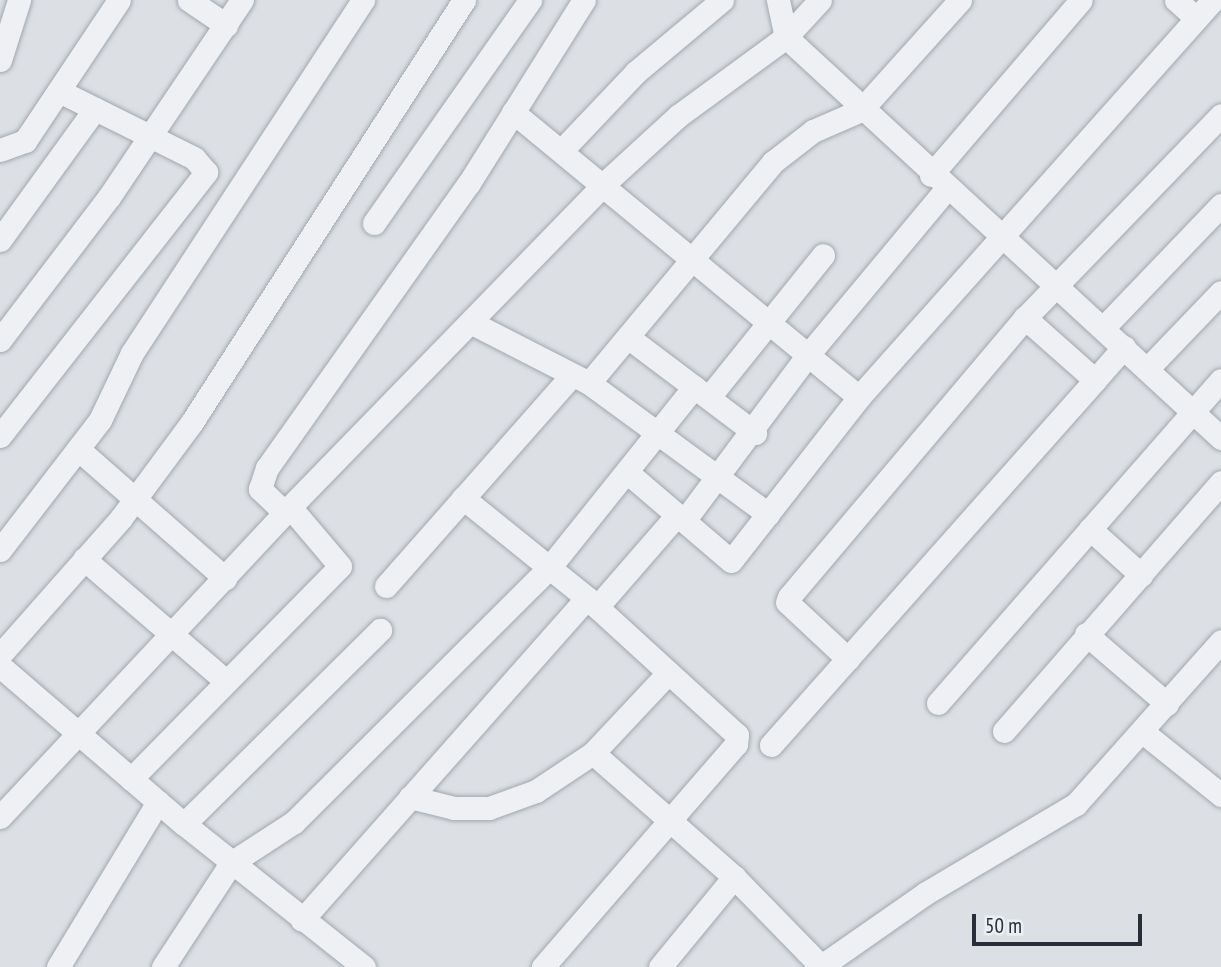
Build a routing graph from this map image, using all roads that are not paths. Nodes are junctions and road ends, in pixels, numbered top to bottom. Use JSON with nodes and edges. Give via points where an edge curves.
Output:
{"nodes":[{"id":1,"x":19,"y":0,"type":"edge"},
{"id":2,"x":119,"y":0,"type":"edge"},
{"id":3,"x":189,"y":0,"type":"edge"},
{"id":4,"x":242,"y":0,"type":"edge"},
{"id":5,"x":363,"y":0,"type":"edge"},
{"id":6,"x":464,"y":0,"type":"edge"},
{"id":7,"x":530,"y":0,"type":"edge"},
{"id":8,"x":584,"y":0,"type":"edge"},
{"id":9,"x":722,"y":0,"type":"edge"},
{"id":10,"x":778,"y":0,"type":"edge"},
{"id":11,"x":820,"y":0,"type":"edge"},
{"id":12,"x":960,"y":0,"type":"edge"},
{"id":13,"x":1081,"y":0,"type":"edge"},
{"id":14,"x":1176,"y":0,"type":"edge"},
{"id":15,"x":1213,"y":0,"type":"edge"},
{"id":16,"x":1196,"y":18,"type":"junction"},
{"id":17,"x":226,"y":25,"type":"junction"},
{"id":18,"x":786,"y":37,"type":"junction"},
{"id":19,"x":0,"y":60,"type":"edge"},
{"id":20,"x":59,"y":91,"type":"junction"},
{"id":21,"x":95,"y":108,"type":"junction"},
{"id":22,"x":861,"y":110,"type":"junction"},
{"id":23,"x":513,"y":112,"type":"junction"},
{"id":24,"x":1221,"y":116,"type":"edge"},
{"id":25,"x":152,"y":136,"type":"junction"},
{"id":26,"x":563,"y":149,"type":"junction"},
{"id":27,"x":0,"y":150,"type":"edge"},
{"id":28,"x":939,"y":182,"type":"junction"},
{"id":29,"x":605,"y":183,"type":"junction"},
{"id":30,"x":1221,"y":205,"type":"edge"},
{"id":31,"x":374,"y":223,"type":"dead end"},
{"id":32,"x":1002,"y":235,"type":"junction"},
{"id":33,"x":0,"y":240,"type":"edge"},
{"id":34,"x":823,"y":255,"type":"dead end"},
{"id":35,"x":691,"y":261,"type":"junction"},
{"id":36,"x":1058,"y":283,"type":"junction"},
{"id":37,"x":1221,"y":292,"type":"edge"},
{"id":38,"x":1025,"y":318,"type":"junction"},
{"id":39,"x":472,"y":323,"type":"junction"},
{"id":40,"x":767,"y":324,"type":"junction"},
{"id":41,"x":1105,"y":326,"type":"junction"},
{"id":42,"x":629,"y":338,"type":"junction"},
{"id":43,"x":0,"y":340,"type":"edge"},
{"id":44,"x":1124,"y":346,"type":"junction"},
{"id":45,"x":807,"y":356,"type":"junction"},
{"id":46,"x":1148,"y":368,"type":"junction"},
{"id":47,"x":580,"y":380,"type":"junction"},
{"id":48,"x":1095,"y":380,"type":"junction"},
{"id":49,"x":1221,"y":380,"type":"edge"},
{"id":50,"x":702,"y":392,"type":"junction"},
{"id":51,"x":859,"y":397,"type":"junction"},
{"id":52,"x":1193,"y":410,"type":"junction"},
{"id":53,"x":755,"y":433,"type":"junction"},
{"id":54,"x":657,"y":435,"type":"junction"},
{"id":55,"x":0,"y":436,"type":"edge"},
{"id":56,"x":1221,"y":438,"type":"edge"},
{"id":57,"x":78,"y":449,"type":"junction"},
{"id":58,"x":628,"y":474,"type":"junction"},
{"id":59,"x":720,"y":481,"type":"junction"},
{"id":60,"x":1221,"y":482,"type":"edge"},
{"id":61,"x":137,"y":496,"type":"junction"},
{"id":62,"x":463,"y":498,"type":"junction"},
{"id":63,"x":287,"y":510,"type":"junction"},
{"id":64,"x":768,"y":514,"type":"junction"},
{"id":65,"x":680,"y":518,"type":"junction"},
{"id":66,"x":1090,"y":529,"type":"junction"},
{"id":67,"x":0,"y":550,"type":"edge"},
{"id":68,"x":84,"y":559,"type":"junction"},
{"id":69,"x":549,"y":568,"type":"junction"},
{"id":70,"x":1141,"y":575,"type":"junction"},
{"id":71,"x":225,"y":578,"type":"junction"},
{"id":72,"x":386,"y":586,"type":"dead end"},
{"id":73,"x":592,"y":602,"type":"junction"},
{"id":74,"x":380,"y":630,"type":"dead end"},
{"id":75,"x":1086,"y":634,"type":"junction"},
{"id":76,"x":171,"y":635,"type":"junction"},
{"id":77,"x":1221,"y":640,"type":"edge"},
{"id":78,"x":0,"y":655,"type":"edge"},
{"id":79,"x":848,"y":659,"type":"junction"},
{"id":80,"x":0,"y":666,"type":"edge"},
{"id":81,"x":668,"y":673,"type":"junction"},
{"id":82,"x":226,"y":681,"type":"junction"},
{"id":83,"x":937,"y":703,"type":"dead end"},
{"id":84,"x":1167,"y":704,"type":"junction"},
{"id":85,"x":1004,"y":731,"type":"dead end"},
{"id":86,"x":78,"y":733,"type":"junction"},
{"id":87,"x":1144,"y":733,"type":"junction"},
{"id":88,"x":771,"y":744,"type":"dead end"},
{"id":89,"x":593,"y":753,"type":"junction"},
{"id":90,"x":131,"y":779,"type":"junction"},
{"id":91,"x":1221,"y":795,"type":"edge"},
{"id":92,"x":410,"y":797,"type":"junction"},
{"id":93,"x":158,"y":802,"type":"junction"},
{"id":94,"x":0,"y":817,"type":"edge"},
{"id":95,"x":669,"y":820,"type":"junction"},
{"id":96,"x":184,"y":824,"type":"junction"},
{"id":97,"x":231,"y":863,"type":"junction"},
{"id":98,"x":734,"y":877,"type":"junction"},
{"id":99,"x":302,"y":920,"type":"junction"},
{"id":100,"x":58,"y":967,"type":"edge"},
{"id":101,"x":163,"y":967,"type":"edge"},
{"id":102,"x":364,"y":967,"type":"edge"},
{"id":103,"x":543,"y":967,"type":"edge"},
{"id":104,"x":660,"y":967,"type":"edge"},
{"id":105,"x":821,"y":967,"type":"edge"}],
"edges":[{"from":1,"to":19,"type":"street"},
{"from":2,"to":20,"type":"street"},
{"from":3,"to":17,"type":"street"},
{"from":4,"to":17,"type":"street"},
{"from":5,"to":57,"type":"street","via":[[132,353],[121,384]]},
{"from":6,"to":61,"type":"street","via":[[192,422]]},
{"from":7,"to":31,"type":"street"},
{"from":8,"to":23,"type":"street"},
{"from":9,"to":26,"type":"street","via":[[636,72]]},
{"from":10,"to":18,"type":"street"},
{"from":11,"to":18,"type":"street"},
{"from":12,"to":22,"type":"street"},
{"from":13,"to":28,"type":"street"},
{"from":14,"to":16,"type":"street"},
{"from":15,"to":16,"type":"street"},
{"from":16,"to":32,"type":"street"},
{"from":17,"to":25,"type":"street"},
{"from":18,"to":22,"type":"street"},
{"from":18,"to":29,"type":"street","via":[[688,108]]},
{"from":20,"to":21,"type":"street"},
{"from":20,"to":27,"type":"street","via":[[25,141]]},
{"from":21,"to":25,"type":"street"},
{"from":21,"to":33,"type":"street"},
{"from":22,"to":28,"type":"street"},
{"from":22,"to":35,"type":"street","via":[[791,145]]},
{"from":23,"to":26,"type":"street"},
{"from":23,"to":63,"type":"street","via":[[267,468],[261,489]]},
{"from":24,"to":36,"type":"street"},
{"from":25,"to":43,"type":"street"},
{"from":25,"to":55,"type":"street","via":[[203,164],[206,172]]},
{"from":26,"to":29,"type":"street"},
{"from":28,"to":32,"type":"street"},
{"from":28,"to":45,"type":"street"},
{"from":29,"to":35,"type":"street"},
{"from":29,"to":39,"type":"street"},
{"from":30,"to":41,"type":"street"},
{"from":32,"to":36,"type":"street"},
{"from":32,"to":51,"type":"street"},
{"from":34,"to":40,"type":"street"},
{"from":35,"to":40,"type":"street"},
{"from":35,"to":42,"type":"street"},
{"from":36,"to":38,"type":"street"},
{"from":36,"to":41,"type":"street"},
{"from":37,"to":46,"type":"street"},
{"from":38,"to":48,"type":"street"},
{"from":38,"to":79,"type":"street","via":[[789,597],[787,602]]},
{"from":39,"to":47,"type":"street"},
{"from":39,"to":63,"type":"street"},
{"from":40,"to":45,"type":"street"},
{"from":40,"to":50,"type":"street"},
{"from":41,"to":44,"type":"street"},
{"from":42,"to":47,"type":"street"},
{"from":42,"to":50,"type":"street"},
{"from":44,"to":46,"type":"street"},
{"from":44,"to":48,"type":"street"},
{"from":45,"to":51,"type":"street"},
{"from":45,"to":53,"type":"street"},
{"from":46,"to":52,"type":"street"},
{"from":47,"to":54,"type":"street"},
{"from":47,"to":62,"type":"street"},
{"from":48,"to":79,"type":"street"},
{"from":49,"to":52,"type":"street"},
{"from":50,"to":53,"type":"street"},
{"from":50,"to":54,"type":"street"},
{"from":51,"to":64,"type":"street"},
{"from":52,"to":56,"type":"street"},
{"from":52,"to":66,"type":"street"},
{"from":53,"to":59,"type":"street"},
{"from":54,"to":58,"type":"street"},
{"from":54,"to":59,"type":"street"},
{"from":57,"to":61,"type":"street"},
{"from":57,"to":67,"type":"street"},
{"from":58,"to":65,"type":"street"},
{"from":58,"to":69,"type":"street"},
{"from":59,"to":64,"type":"street"},
{"from":59,"to":65,"type":"street"},
{"from":60,"to":70,"type":"street"},
{"from":61,"to":68,"type":"street"},
{"from":61,"to":71,"type":"street"},
{"from":62,"to":69,"type":"street"},
{"from":62,"to":72,"type":"street"},
{"from":63,"to":71,"type":"street"},
{"from":63,"to":82,"type":"street","via":[[340,566]]},
{"from":64,"to":65,"type":"street","via":[[731,561]]},
{"from":65,"to":73,"type":"street"},
{"from":66,"to":70,"type":"street"},
{"from":66,"to":83,"type":"street"},
{"from":68,"to":76,"type":"street"},
{"from":68,"to":78,"type":"street"},
{"from":69,"to":73,"type":"street"},
{"from":69,"to":97,"type":"street","via":[[294,822]]},
{"from":70,"to":75,"type":"street"},
{"from":71,"to":76,"type":"street"},
{"from":73,"to":81,"type":"street"},
{"from":73,"to":92,"type":"street"},
{"from":74,"to":96,"type":"street"},
{"from":75,"to":84,"type":"street"},
{"from":75,"to":85,"type":"street"},
{"from":76,"to":82,"type":"street"},
{"from":76,"to":86,"type":"street"},
{"from":77,"to":84,"type":"street"},
{"from":79,"to":88,"type":"street"},
{"from":80,"to":86,"type":"street"},
{"from":81,"to":89,"type":"street"},
{"from":81,"to":95,"type":"street","via":[[737,735],[736,744]]},
{"from":82,"to":90,"type":"street"},
{"from":84,"to":87,"type":"street"},
{"from":86,"to":90,"type":"street"},
{"from":86,"to":94,"type":"street"},
{"from":87,"to":91,"type":"street"},
{"from":87,"to":105,"type":"street","via":[[1054,821],[926,893]]},
{"from":89,"to":92,"type":"street","via":[[536,790],[489,808],[454,808]]},
{"from":89,"to":95,"type":"street"},
{"from":90,"to":93,"type":"street"},
{"from":92,"to":99,"type":"street"},
{"from":93,"to":96,"type":"street"},
{"from":93,"to":100,"type":"street"},
{"from":95,"to":98,"type":"street"},
{"from":95,"to":103,"type":"street"},
{"from":96,"to":97,"type":"street"},
{"from":97,"to":99,"type":"street"},
{"from":97,"to":101,"type":"street"},
{"from":98,"to":104,"type":"street"},
{"from":98,"to":105,"type":"street"},
{"from":99,"to":102,"type":"street"}]}
